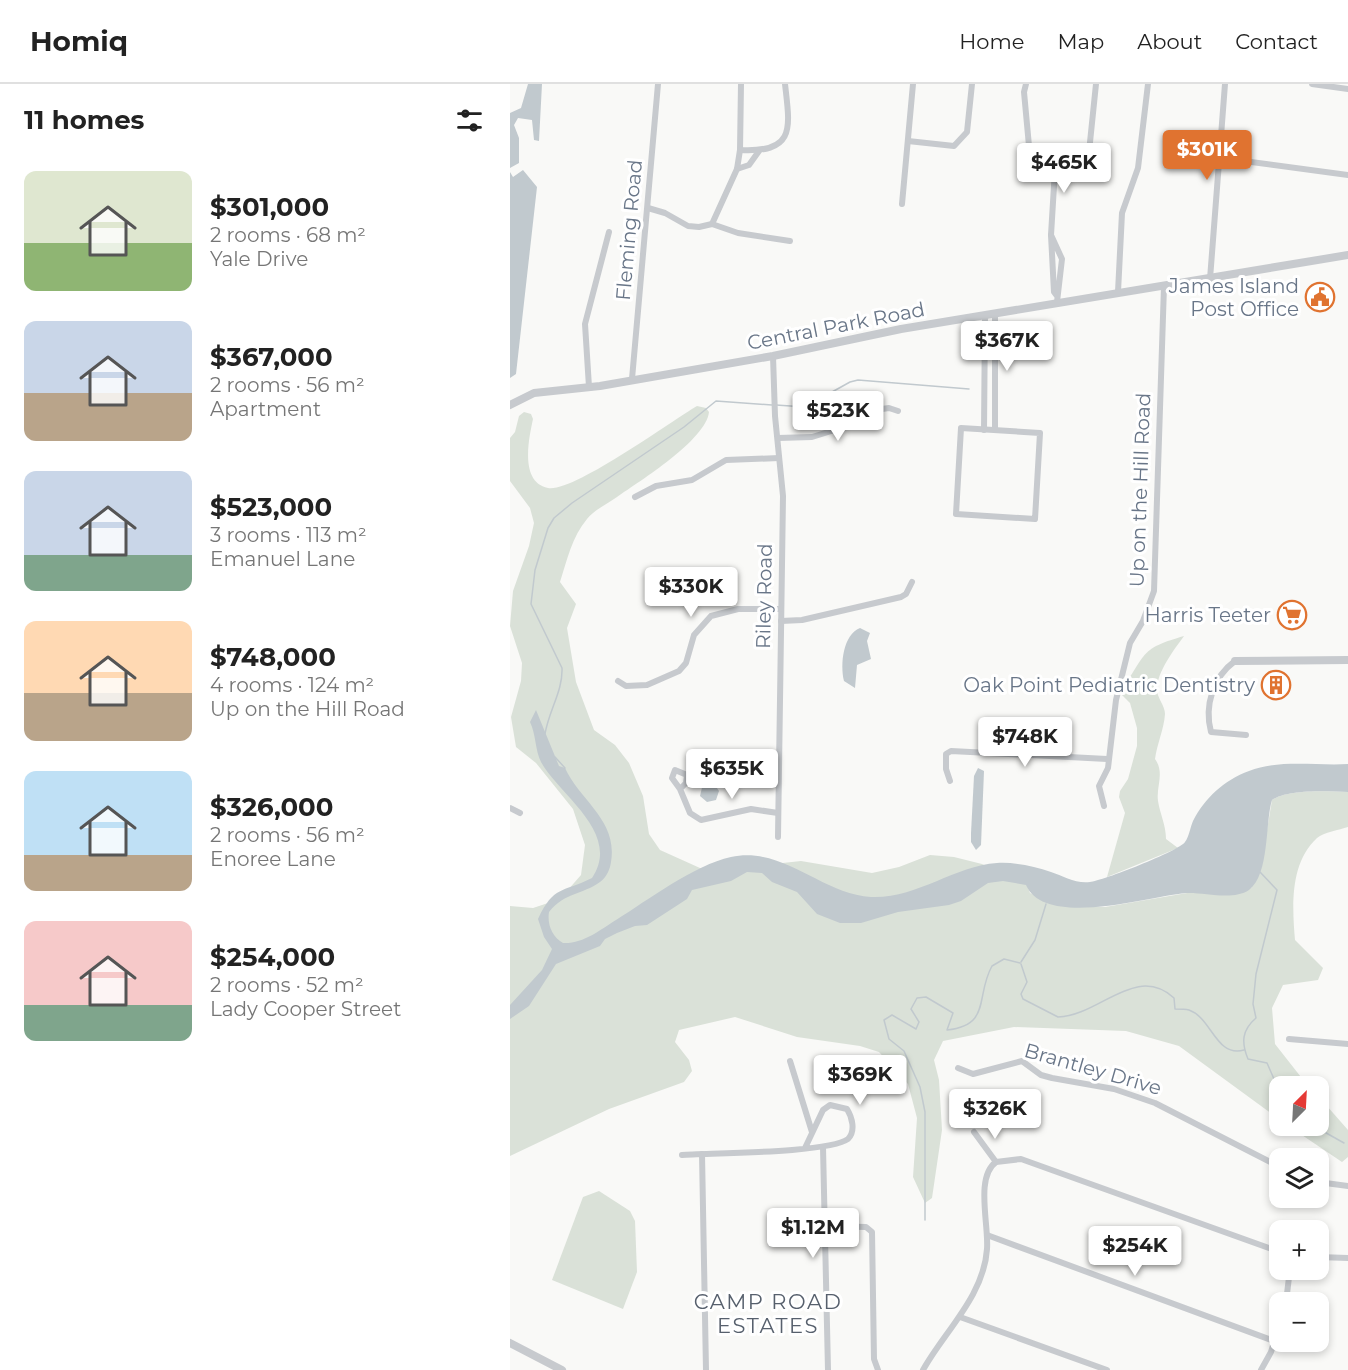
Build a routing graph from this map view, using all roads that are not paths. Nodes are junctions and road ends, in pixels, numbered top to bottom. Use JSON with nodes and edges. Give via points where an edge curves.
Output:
{"nodes":[{"id":1,"x":658,"y":84,"type":"edge"},
{"id":2,"x":741,"y":84,"type":"edge"},
{"id":3,"x":785,"y":84,"type":"edge"},
{"id":4,"x":913,"y":84,"type":"edge"},
{"id":5,"x":972,"y":84,"type":"edge"},
{"id":6,"x":1026,"y":84,"type":"edge"},
{"id":7,"x":1096,"y":84,"type":"edge"},
{"id":8,"x":1148,"y":84,"type":"edge"},
{"id":9,"x":1225,"y":84,"type":"edge"},
{"id":10,"x":1312,"y":84,"type":"edge"},
{"id":11,"x":1348,"y":89,"type":"edge"},
{"id":12,"x":908,"y":141,"type":"junction"},
{"id":13,"x":740,"y":150,"type":"junction"},
{"id":14,"x":759,"y":151,"type":"junction"},
{"id":15,"x":1056,"y":153,"type":"junction"},
{"id":16,"x":1221,"y":158,"type":"junction"},
{"id":17,"x":737,"y":169,"type":"junction"},
{"id":18,"x":1348,"y":176,"type":"edge"},
{"id":19,"x":902,"y":204,"type":"dead end"},
{"id":20,"x":648,"y":208,"type":"junction"},
{"id":21,"x":712,"y":224,"type":"junction"},
{"id":22,"x":609,"y":232,"type":"dead end"},
{"id":23,"x":1052,"y":235,"type":"junction"},
{"id":24,"x":790,"y":241,"type":"dead end"},
{"id":25,"x":1348,"y":255,"type":"edge"},
{"id":26,"x":1210,"y":279,"type":"junction"},
{"id":27,"x":1164,"y":286,"type":"junction"},
{"id":28,"x":1118,"y":292,"type":"junction"},
{"id":29,"x":1057,"y":299,"type":"junction"},
{"id":30,"x":995,"y":315,"type":"junction"},
{"id":31,"x":985,"y":316,"type":"junction"},
{"id":32,"x":773,"y":356,"type":"junction"},
{"id":33,"x":632,"y":379,"type":"junction"},
{"id":34,"x":589,"y":387,"type":"junction"},
{"id":35,"x":510,"y":405,"type":"edge"},
{"id":36,"x":898,"y":411,"type":"dead end"},
{"id":37,"x":984,"y":430,"type":"junction"},
{"id":38,"x":995,"y":430,"type":"junction"},
{"id":39,"x":778,"y":438,"type":"junction"},
{"id":40,"x":779,"y":458,"type":"junction"},
{"id":41,"x":636,"y":496,"type":"dead end"},
{"id":42,"x":912,"y":582,"type":"dead end"},
{"id":43,"x":780,"y":609,"type":"junction"},
{"id":44,"x":781,"y":621,"type":"junction"},
{"id":45,"x":1348,"y":660,"type":"edge"},
{"id":46,"x":1235,"y":661,"type":"joint"},
{"id":47,"x":618,"y":681,"type":"dead end"},
{"id":48,"x":1246,"y":735,"type":"dead end"},
{"id":49,"x":1107,"y":759,"type":"junction"},
{"id":50,"x":950,"y":781,"type":"dead end"},
{"id":51,"x":681,"y":789,"type":"dead end"},
{"id":52,"x":1104,"y":806,"type":"dead end"},
{"id":53,"x":510,"y":808,"type":"edge"},
{"id":54,"x":520,"y":813,"type":"dead end"},
{"id":55,"x":778,"y":813,"type":"junction"},
{"id":56,"x":778,"y":837,"type":"dead end"},
{"id":57,"x":1289,"y":1038,"type":"dead end"},
{"id":58,"x":1348,"y":1044,"type":"edge"},
{"id":59,"x":790,"y":1061,"type":"dead end"},
{"id":60,"x":958,"y":1068,"type":"dead end"},
{"id":61,"x":812,"y":1132,"type":"junction"},
{"id":62,"x":974,"y":1132,"type":"dead end"},
{"id":63,"x":823,"y":1147,"type":"junction"},
{"id":64,"x":805,"y":1148,"type":"junction"},
{"id":65,"x":702,"y":1154,"type":"junction"},
{"id":66,"x":682,"y":1155,"type":"dead end"},
{"id":67,"x":1269,"y":1161,"type":"edge"},
{"id":68,"x":996,"y":1162,"type":"junction"},
{"id":69,"x":1329,"y":1183,"type":"edge"},
{"id":70,"x":1348,"y":1186,"type":"edge"},
{"id":71,"x":825,"y":1226,"type":"junction"},
{"id":72,"x":987,"y":1236,"type":"junction"},
{"id":73,"x":1269,"y":1248,"type":"edge"},
{"id":74,"x":1329,"y":1257,"type":"edge"},
{"id":75,"x":1348,"y":1258,"type":"edge"},
{"id":76,"x":960,"y":1317,"type":"junction"},
{"id":77,"x":1269,"y":1339,"type":"edge"},
{"id":78,"x":510,"y":1343,"type":"edge"},
{"id":79,"x":1269,"y":1352,"type":"edge"},
{"id":80,"x":562,"y":1370,"type":"edge"},
{"id":81,"x":706,"y":1370,"type":"edge"},
{"id":82,"x":828,"y":1370,"type":"edge"},
{"id":83,"x":878,"y":1370,"type":"edge"},
{"id":84,"x":923,"y":1370,"type":"edge"},
{"id":85,"x":1107,"y":1370,"type":"edge"},
{"id":86,"x":1261,"y":1370,"type":"edge"}],
"edges":[{"from":1,"to":20,"type":"street","name":"Fleming Road"},
{"from":2,"to":13,"type":"street"},
{"from":3,"to":14,"type":"street","via":[[789,129],[776,146]]},
{"from":4,"to":12,"type":"street"},
{"from":5,"to":12,"type":"street","via":[[967,132],[954,146]]},
{"from":6,"to":15,"type":"street","via":[[1029,146]]},
{"from":7,"to":15,"type":"street","via":[[1089,152],[1085,156]]},
{"from":8,"to":28,"type":"street","via":[[1138,168],[1122,213]]},
{"from":9,"to":16,"type":"street"},
{"from":10,"to":11,"type":"street"},
{"from":12,"to":19,"type":"street"},
{"from":13,"to":14,"type":"street"},
{"from":13,"to":17,"type":"street"},
{"from":14,"to":17,"type":"street","via":[[749,165]]},
{"from":15,"to":23,"type":"street"},
{"from":16,"to":18,"type":"street"},
{"from":16,"to":26,"type":"street"},
{"from":17,"to":21,"type":"street"},
{"from":20,"to":21,"type":"street","via":[[688,226]]},
{"from":20,"to":33,"type":"street","name":"Fleming Road"},
{"from":21,"to":24,"type":"street","via":[[738,233]]},
{"from":22,"to":34,"type":"street","via":[[585,324]]},
{"from":23,"to":29,"type":"street"},
{"from":23,"to":29,"type":"street","via":[[1062,259]]},
{"from":25,"to":26,"type":"street","name":"Central Park Road"},
{"from":26,"to":27,"type":"street","name":"Central Park Road"},
{"from":27,"to":28,"type":"street","name":"Central Park Road"},
{"from":27,"to":49,"type":"street","name":"Up on the Hill Road","via":[[1154,591],[1127,653]]},
{"from":28,"to":29,"type":"street","name":"Central Park Road"},
{"from":29,"to":30,"type":"street","name":"Central Park Road"},
{"from":30,"to":31,"type":"street","name":"Central Park Road"},
{"from":30,"to":38,"type":"street"},
{"from":31,"to":32,"type":"street","name":"Central Park Road"},
{"from":31,"to":37,"type":"street"},
{"from":32,"to":33,"type":"street","name":"Central Park Road"},
{"from":32,"to":39,"type":"street","name":"Riley Road"},
{"from":33,"to":34,"type":"street","name":"Central Park Road"},
{"from":34,"to":35,"type":"street","name":"Central Park Road","via":[[534,393]]},
{"from":36,"to":39,"type":"street","via":[[882,409],[813,437]]},
{"from":37,"to":38,"type":"street"},
{"from":37,"to":38,"type":"street","via":[[961,428],[956,514],[1035,519],[1040,433]]},
{"from":39,"to":40,"type":"street","name":"Riley Road"},
{"from":40,"to":41,"type":"street","via":[[726,460],[692,480],[656,486]]},
{"from":40,"to":43,"type":"street","name":"Riley Road","via":[[783,496]]},
{"from":42,"to":44,"type":"street","via":[[901,597],[802,620]]},
{"from":43,"to":44,"type":"street","name":"Riley Road"},
{"from":43,"to":47,"type":"street","via":[[738,609],[711,616],[694,635],[686,663],[679,671],[647,684],[626,686]]},
{"from":44,"to":55,"type":"street","name":"Riley Road"},
{"from":45,"to":46,"type":"street"},
{"from":46,"to":48,"type":"street","via":[[1221,673],[1214,687],[1208,720],[1211,732]]},
{"from":49,"to":50,"type":"street","via":[[951,750],[944,761]]},
{"from":49,"to":52,"type":"street","name":"Up on the Hill Road","via":[[1108,768],[1099,786]]},
{"from":51,"to":55,"type":"street","via":[[690,813],[701,820],[751,809]]},
{"from":53,"to":54,"type":"street"},
{"from":55,"to":56,"type":"street","name":"Riley Road"},
{"from":57,"to":58,"type":"street"},
{"from":59,"to":61,"type":"street"},
{"from":60,"to":67,"type":"street","name":"Brantley Drive","via":[[973,1074],[1022,1061],[1041,1075],[1114,1089],[1166,1108]]},
{"from":61,"to":63,"type":"street","via":[[823,1110],[830,1105],[847,1109],[852,1134],[847,1140]]},
{"from":61,"to":64,"type":"street"},
{"from":62,"to":68,"type":"street"},
{"from":63,"to":64,"type":"street"},
{"from":63,"to":71,"type":"street"},
{"from":64,"to":65,"type":"street"},
{"from":65,"to":66,"type":"street"},
{"from":65,"to":81,"type":"street"},
{"from":68,"to":72,"type":"street","via":[[986,1176]]},
{"from":68,"to":73,"type":"street","via":[[1021,1159]]},
{"from":69,"to":70,"type":"street"},
{"from":71,"to":82,"type":"street"},
{"from":71,"to":83,"type":"street","via":[[866,1227],[872,1232],[874,1359]]},
{"from":72,"to":76,"type":"street","via":[[986,1260]]},
{"from":72,"to":77,"type":"street"},
{"from":74,"to":75,"type":"street"},
{"from":76,"to":84,"type":"street"},
{"from":76,"to":85,"type":"street"},
{"from":78,"to":80,"type":"street"},
{"from":79,"to":86,"type":"street"}]}
